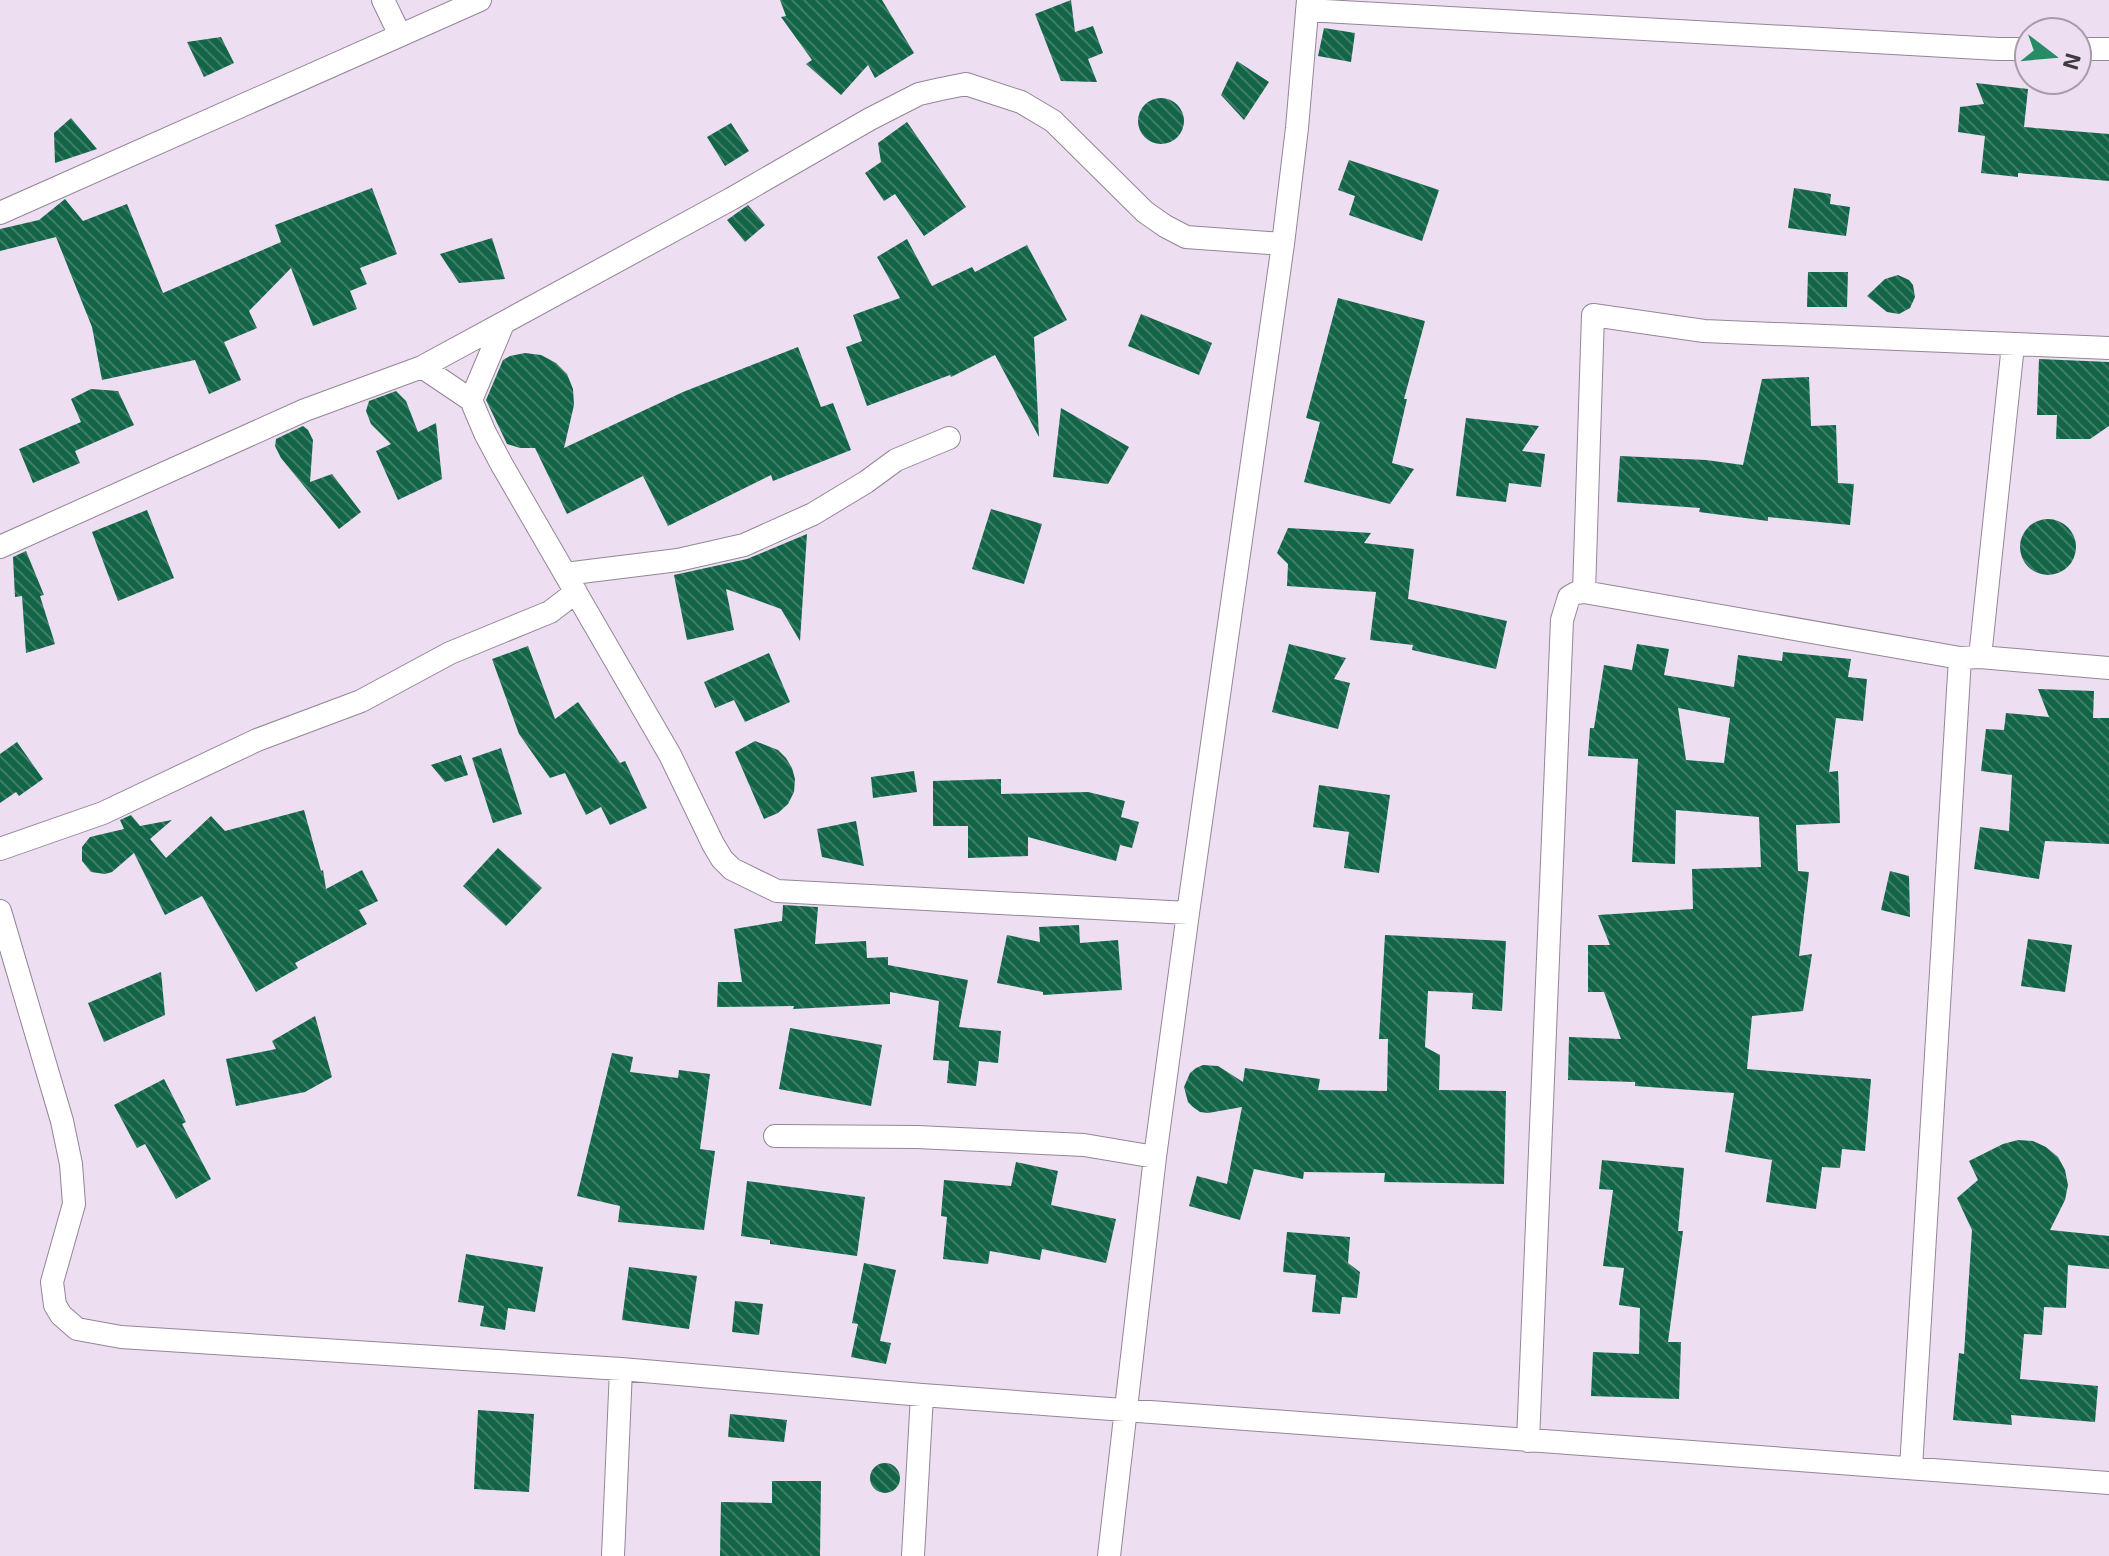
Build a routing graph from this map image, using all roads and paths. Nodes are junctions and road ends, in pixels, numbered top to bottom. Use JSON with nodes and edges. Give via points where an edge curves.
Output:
{"nodes":[{"id":1,"x":383,"y":0,"type":"edge"},
{"id":2,"x":480,"y":0,"type":"edge"},
{"id":3,"x":1308,"y":5,"type":"edge"},
{"id":4,"x":400,"y":35,"type":"junction"},
{"id":5,"x":2013,"y":49,"type":"edge"},
{"id":6,"x":0,"y":213,"type":"edge"},
{"id":7,"x":1283,"y":244,"type":"junction"},
{"id":8,"x":503,"y":324,"type":"junction"},
{"id":9,"x":2013,"y":345,"type":"junction"},
{"id":10,"x":2109,"y":348,"type":"edge"},
{"id":11,"x":422,"y":367,"type":"junction"},
{"id":12,"x":471,"y":400,"type":"junction"},
{"id":13,"x":949,"y":438,"type":"dead end"},
{"id":14,"x":0,"y":547,"type":"edge"},
{"id":15,"x":570,"y":583,"type":"junction"},
{"id":16,"x":1584,"y":592,"type":"junction"},
{"id":17,"x":1970,"y":658,"type":"junction"},
{"id":18,"x":2109,"y":668,"type":"edge"},
{"id":19,"x":0,"y":849,"type":"edge"},
{"id":20,"x":0,"y":911,"type":"edge"},
{"id":21,"x":1188,"y":913,"type":"junction"},
{"id":22,"x":775,"y":1136,"type":"dead end"},
{"id":23,"x":1155,"y":1157,"type":"junction"},
{"id":24,"x":621,"y":1369,"type":"junction"},
{"id":25,"x":922,"y":1395,"type":"junction"},
{"id":26,"x":1127,"y":1411,"type":"junction"},
{"id":27,"x":1528,"y":1441,"type":"junction"},
{"id":28,"x":1911,"y":1468,"type":"junction"},
{"id":29,"x":2109,"y":1483,"type":"edge"},
{"id":30,"x":613,"y":1556,"type":"edge"},
{"id":31,"x":913,"y":1556,"type":"edge"},
{"id":32,"x":1109,"y":1556,"type":"edge"}],
"edges":[{"from":1,"to":4,"type":"street"},
{"from":2,"to":4,"type":"street"},
{"from":3,"to":5,"type":"street"},
{"from":3,"to":7,"type":"street"},
{"from":4,"to":6,"type":"street"},
{"from":7,"to":8,"type":"street","via":[[1186,237],[1145,212],[1053,121],[1021,102],[966,84],[919,94],[870,119]]},
{"from":7,"to":21,"type":"street"},
{"from":8,"to":11,"type":"street"},
{"from":8,"to":12,"type":"street"},
{"from":9,"to":10,"type":"street"},
{"from":9,"to":16,"type":"street","via":[[1704,331],[1593,315]]},
{"from":9,"to":17,"type":"street"},
{"from":11,"to":12,"type":"street"},
{"from":11,"to":14,"type":"street","via":[[305,410]]},
{"from":12,"to":15,"type":"street"},
{"from":13,"to":15,"type":"street","via":[[896,460],[813,514],[744,545]]},
{"from":15,"to":19,"type":"street","via":[[550,612],[450,653],[361,701],[257,740],[103,813]]},
{"from":15,"to":21,"type":"street","via":[[670,755],[713,844],[742,875],[777,891]]},
{"from":16,"to":17,"type":"street"},
{"from":16,"to":27,"type":"street","via":[[1569,597],[1562,620]]},
{"from":17,"to":18,"type":"street"},
{"from":17,"to":28,"type":"street"},
{"from":20,"to":24,"type":"street","via":[[71,1164],[74,1204],[52,1282],[55,1305],[77,1329],[121,1337]]},
{"from":21,"to":23,"type":"street"},
{"from":22,"to":23,"type":"street","via":[[1084,1145]]},
{"from":23,"to":26,"type":"street"},
{"from":24,"to":25,"type":"street"},
{"from":24,"to":30,"type":"street"},
{"from":25,"to":26,"type":"street"},
{"from":25,"to":31,"type":"street"},
{"from":26,"to":27,"type":"street"},
{"from":26,"to":32,"type":"street"},
{"from":27,"to":28,"type":"street"},
{"from":28,"to":29,"type":"street"}]}
